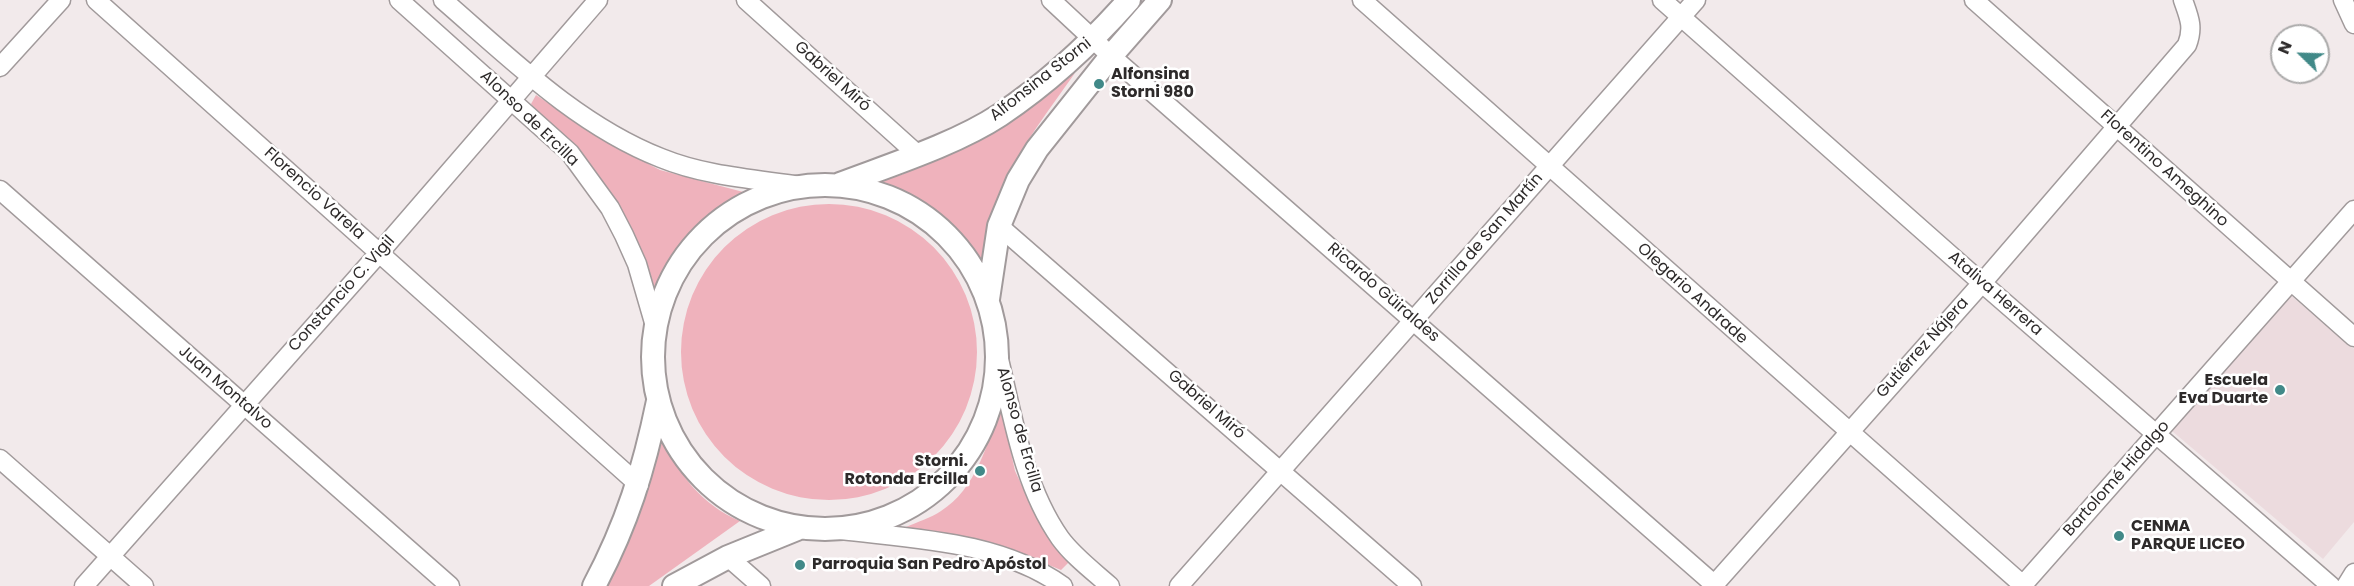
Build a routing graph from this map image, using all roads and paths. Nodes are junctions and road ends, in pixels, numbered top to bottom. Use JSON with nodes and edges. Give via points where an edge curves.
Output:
{"nodes":[{"id":1,"x":61,"y":0,"type":"edge"},
{"id":2,"x":96,"y":0,"type":"edge"},
{"id":3,"x":399,"y":0,"type":"edge"},
{"id":4,"x":443,"y":0,"type":"edge"},
{"id":5,"x":598,"y":0,"type":"edge"},
{"id":6,"x":746,"y":0,"type":"edge"},
{"id":7,"x":1051,"y":0,"type":"edge"},
{"id":8,"x":1130,"y":0,"type":"edge"},
{"id":9,"x":1160,"y":0,"type":"edge"},
{"id":10,"x":1362,"y":0,"type":"edge"},
{"id":11,"x":1662,"y":0,"type":"edge"},
{"id":12,"x":1696,"y":0,"type":"edge"},
{"id":13,"x":1974,"y":0,"type":"edge"},
{"id":14,"x":2183,"y":0,"type":"edge"},
{"id":15,"x":2343,"y":0,"type":"edge"},
{"id":16,"x":1681,"y":17,"type":"junction"},
{"id":17,"x":2354,"y":24,"type":"edge"},
{"id":18,"x":1095,"y":39,"type":"junction"},
{"id":19,"x":1111,"y":56,"type":"junction"},
{"id":20,"x":0,"y":67,"type":"edge"},
{"id":21,"x":531,"y":77,"type":"junction"},
{"id":22,"x":512,"y":100,"type":"junction"},
{"id":23,"x":2117,"y":127,"type":"junction"},
{"id":24,"x":917,"y":154,"type":"junction"},
{"id":25,"x":1549,"y":166,"type":"junction"},
{"id":26,"x":840,"y":184,"type":"junction"},
{"id":27,"x":801,"y":186,"type":"junction"},
{"id":28,"x":0,"y":190,"type":"edge"},
{"id":29,"x":2354,"y":210,"type":"edge"},
{"id":30,"x":999,"y":226,"type":"junction"},
{"id":31,"x":380,"y":252,"type":"junction"},
{"id":32,"x":2290,"y":282,"type":"junction"},
{"id":33,"x":1982,"y":283,"type":"junction"},
{"id":34,"x":988,"y":299,"type":"junction"},
{"id":35,"x":1415,"y":321,"type":"junction"},
{"id":36,"x":655,"y":326,"type":"junction"},
{"id":37,"x":2354,"y":337,"type":"edge"},
{"id":38,"x":998,"y":355,"type":"junction"},
{"id":39,"x":658,"y":401,"type":"junction"},
{"id":40,"x":244,"y":405,"type":"junction"},
{"id":41,"x":1848,"y":432,"type":"junction"},
{"id":42,"x":2156,"y":435,"type":"junction"},
{"id":43,"x":0,"y":459,"type":"edge"},
{"id":44,"x":1282,"y":471,"type":"junction"},
{"id":45,"x":639,"y":485,"type":"junction"},
{"id":46,"x":797,"y":529,"type":"junction"},
{"id":47,"x":841,"y":530,"type":"junction"},
{"id":48,"x":111,"y":557,"type":"junction"},
{"id":49,"x":728,"y":557,"type":"junction"},
{"id":50,"x":2354,"y":573,"type":"edge"},
{"id":51,"x":84,"y":586,"type":"edge"},
{"id":52,"x":144,"y":586,"type":"edge"},
{"id":53,"x":450,"y":586,"type":"edge"},
{"id":54,"x":594,"y":586,"type":"edge"},
{"id":55,"x":674,"y":586,"type":"edge"},
{"id":56,"x":761,"y":586,"type":"edge"},
{"id":57,"x":1063,"y":586,"type":"edge"},
{"id":58,"x":1110,"y":586,"type":"edge"},
{"id":59,"x":1179,"y":586,"type":"edge"},
{"id":60,"x":1412,"y":586,"type":"edge"},
{"id":61,"x":1714,"y":586,"type":"edge"},
{"id":62,"x":2023,"y":586,"type":"edge"},
{"id":63,"x":2331,"y":586,"type":"edge"},
{"id":64,"x":2346,"y":586,"type":"edge"}],
"edges":[{"from":1,"to":20,"type":"street"},
{"from":2,"to":31,"type":"street","name":"Florencio Varela"},
{"from":3,"to":22,"type":"street","name":"Alonso de Ercilla"},
{"from":4,"to":21,"type":"street","name":"Alonso de Ercilla"},
{"from":5,"to":21,"type":"street","name":"Constancio C. Vigil"},
{"from":6,"to":24,"type":"street","name":"Gabriel Miró"},
{"from":7,"to":18,"type":"street","name":"Ricardo Güiraldes"},
{"from":8,"to":18,"type":"street","name":"Alfonsina Storni"},
{"from":9,"to":19,"type":"street","name":"Alfonsina Storni"},
{"from":10,"to":25,"type":"street","name":"Olegario Andrade"},
{"from":11,"to":16,"type":"street","name":"Ataliva Herrera"},
{"from":12,"to":16,"type":"street","name":"Zorrilla de San Martín"},
{"from":13,"to":23,"type":"street","name":"Florentino Ameghino"},
{"from":14,"to":23,"type":"street","name":"Gutiérrez Nájera","via":[[2191,22],[2187,45]]},
{"from":15,"to":17,"type":"street"},
{"from":16,"to":25,"type":"street","name":"Zorrilla de San Martín"},
{"from":16,"to":33,"type":"street","name":"Ataliva Herrera"},
{"from":18,"to":19,"type":"street","name":"Ricardo Güiraldes"},
{"from":18,"to":24,"type":"street","name":"Alfonsina Storni","via":[[999,116]]},
{"from":19,"to":30,"type":"street","name":"Alfonsina Storni","via":[[1037,148],[1018,180]]},
{"from":19,"to":35,"type":"street","name":"Ricardo Güiraldes"},
{"from":21,"to":22,"type":"street","name":"Constancio C. Vigil"},
{"from":21,"to":27,"type":"street","name":"Alonso de Ercilla","via":[[580,114],[661,158],[717,174]]},
{"from":22,"to":31,"type":"street","name":"Constancio C. Vigil"},
{"from":22,"to":36,"type":"street","name":"Alonso de Ercilla","via":[[570,153],[610,208],[637,264]]},
{"from":23,"to":32,"type":"street","name":"Florentino Ameghino"},
{"from":23,"to":33,"type":"street","name":"Gutiérrez Nájera"},
{"from":24,"to":26,"type":"street","name":"Alfonsina Storni"},
{"from":25,"to":35,"type":"street","name":"Zorrilla de San Martín"},
{"from":25,"to":41,"type":"street","name":"Olegario Andrade"},
{"from":26,"to":27,"type":"street"},
{"from":26,"to":34,"type":"street","via":[[879,192],[915,209],[946,233],[971,263]]},
{"from":27,"to":36,"type":"street","via":[[750,201],[706,232],[673,275]]},
{"from":28,"to":40,"type":"street","name":"Juan Montalvo"},
{"from":29,"to":32,"type":"street","name":"Bartolomé Hidalgo"},
{"from":30,"to":34,"type":"street","name":"Alfonsina Storni"},
{"from":30,"to":44,"type":"street","name":"Gabriel Miró"},
{"from":31,"to":40,"type":"street","name":"Constancio C. Vigil"},
{"from":31,"to":45,"type":"street","name":"Florencio Varela"},
{"from":32,"to":37,"type":"street","name":"Florentino Ameghino"},
{"from":32,"to":42,"type":"street","name":"Bartolomé Hidalgo"},
{"from":33,"to":41,"type":"street","name":"Gutiérrez Nájera"},
{"from":33,"to":42,"type":"street","name":"Ataliva Herrera"},
{"from":34,"to":38,"type":"street"},
{"from":35,"to":44,"type":"street","name":"Zorrilla de San Martín"},
{"from":35,"to":61,"type":"street","name":"Ricardo Güiraldes"},
{"from":36,"to":39,"type":"street","via":[[653,364]]},
{"from":38,"to":47,"type":"street","via":[[993,398],[978,438],[953,473],[921,501],[882,520]]},
{"from":38,"to":58,"type":"street","name":"Alonso de Ercilla","via":[[1029,478],[1042,509],[1061,540]]},
{"from":39,"to":45,"type":"street"},
{"from":39,"to":46,"type":"street","via":[[675,443],[703,479],[738,507]]},
{"from":40,"to":48,"type":"street","name":"Constancio C. Vigil"},
{"from":40,"to":53,"type":"street","name":"Juan Montalvo"},
{"from":41,"to":61,"type":"street","name":"Gutiérrez Nájera"},
{"from":41,"to":62,"type":"street","name":"Olegario Andrade"},
{"from":42,"to":62,"type":"street","name":"Bartolomé Hidalgo"},
{"from":42,"to":63,"type":"street","name":"Ataliva Herrera"},
{"from":43,"to":48,"type":"street"},
{"from":44,"to":59,"type":"street","name":"Zorrilla de San Martín"},
{"from":44,"to":60,"type":"street","name":"Gabriel Miró"},
{"from":45,"to":54,"type":"street"},
{"from":46,"to":47,"type":"street"},
{"from":46,"to":49,"type":"street"},
{"from":47,"to":57,"type":"street","via":[[987,551],[1033,568]]},
{"from":48,"to":51,"type":"street","name":"Constancio C. Vigil"},
{"from":48,"to":52,"type":"street"},
{"from":49,"to":55,"type":"street"},
{"from":49,"to":56,"type":"street"},
{"from":50,"to":64,"type":"street"}]}
